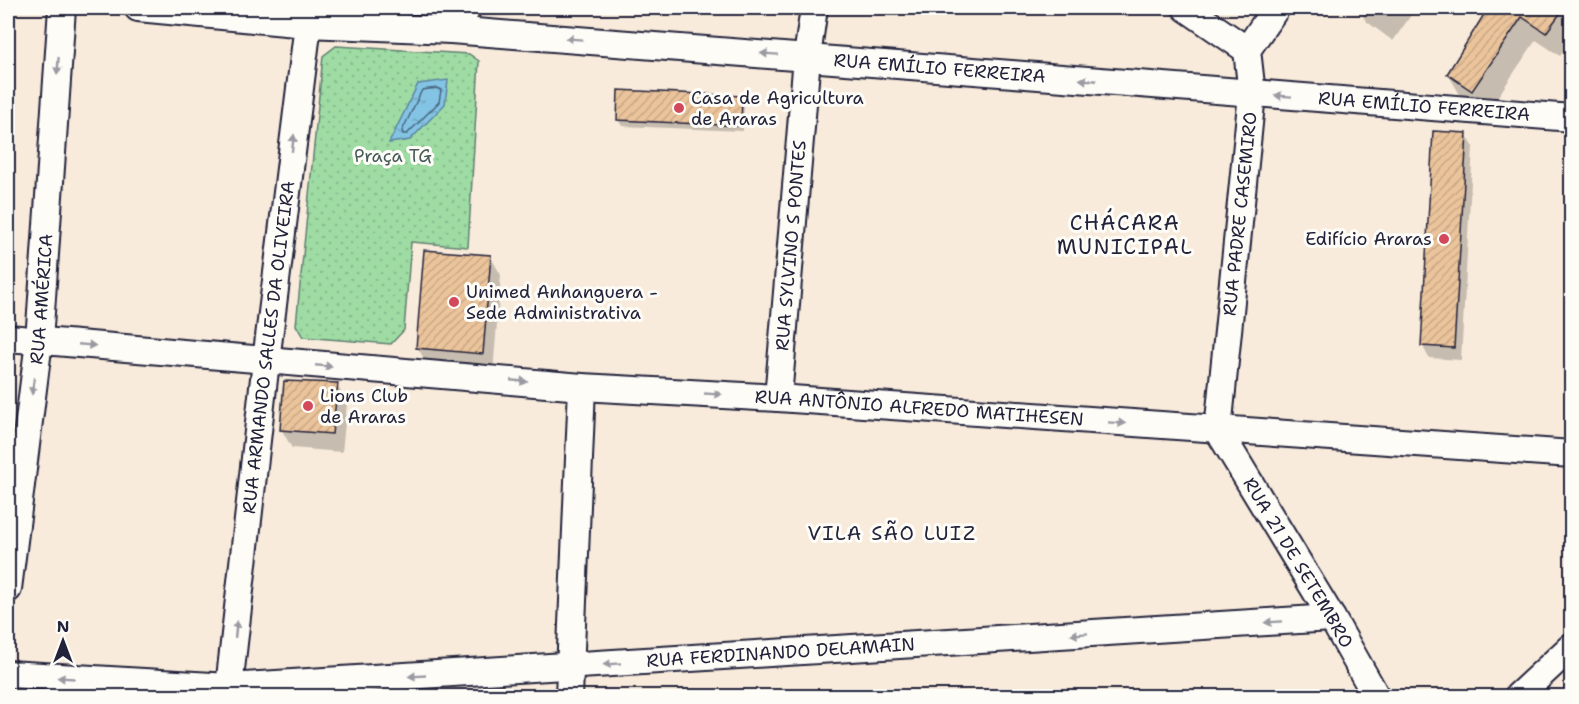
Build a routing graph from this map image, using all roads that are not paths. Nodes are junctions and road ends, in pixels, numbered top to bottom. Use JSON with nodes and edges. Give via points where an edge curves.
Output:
{"nodes":[{"id":1,"x":62,"y":8,"type":"edge"},
{"id":2,"x":138,"y":8,"type":"edge"},
{"id":3,"x":468,"y":8,"type":"edge"},
{"id":4,"x":814,"y":8,"type":"edge"},
{"id":5,"x":1186,"y":8,"type":"edge"},
{"id":6,"x":1275,"y":8,"type":"edge"},
{"id":7,"x":309,"y":16,"type":"edge"},
{"id":8,"x":451,"y":30,"type":"junction"},
{"id":9,"x":1246,"y":50,"type":"junction"},
{"id":10,"x":807,"y":57,"type":"junction"},
{"id":11,"x":1252,"y":94,"type":"junction"},
{"id":12,"x":1572,"y":118,"type":"edge"},
{"id":13,"x":8,"y":338,"type":"edge"},
{"id":14,"x":39,"y":341,"type":"junction"},
{"id":15,"x":266,"y":361,"type":"junction"},
{"id":16,"x":582,"y":387,"type":"junction"},
{"id":17,"x":778,"y":398,"type":"junction"},
{"id":18,"x":1218,"y":430,"type":"junction"},
{"id":19,"x":1572,"y":454,"type":"edge"},
{"id":20,"x":8,"y":590,"type":"edge"},
{"id":21,"x":1332,"y":618,"type":"junction"},
{"id":22,"x":1572,"y":646,"type":"edge"},
{"id":23,"x":570,"y":667,"type":"junction"},
{"id":24,"x":8,"y":675,"type":"edge"},
{"id":25,"x":229,"y":692,"type":"edge"},
{"id":26,"x":569,"y":696,"type":"edge"},
{"id":27,"x":1376,"y":696,"type":"edge"},
{"id":28,"x":1518,"y":696,"type":"edge"}],
"edges":[{"from":1,"to":14,"type":"street","name":"RUA AMÉRICA","one_way":true},
{"from":2,"to":7,"type":"street","name":"RUA EMÍLIO FERREIRA"},
{"from":3,"to":8,"type":"street"},
{"from":4,"to":10,"type":"street","name":"RUA SYLVINO S PONTES"},
{"from":5,"to":9,"type":"street"},
{"from":6,"to":9,"type":"street"},
{"from":7,"to":8,"type":"street","name":"RUA EMÍLIO FERREIRA"},
{"from":15,"to":7,"type":"street","name":"RUA ARMANDO SALLES DA OLIVEIRA","one_way":true},
{"from":10,"to":8,"type":"street","name":"RUA EMÍLIO FERREIRA","one_way":true},
{"from":9,"to":11,"type":"street","name":"RUA PADRE CASEMIRO"},
{"from":11,"to":10,"type":"street","name":"RUA EMÍLIO FERREIRA","one_way":true},
{"from":10,"to":17,"type":"street","name":"RUA SYLVINO S PONTES"},
{"from":12,"to":11,"type":"street","name":"RUA EMÍLIO FERREIRA","one_way":true},
{"from":11,"to":18,"type":"street","name":"RUA PADRE CASEMIRO"},
{"from":13,"to":14,"type":"street","name":"RUA ANTÔNIO ALFREDO MATIHESEN"},
{"from":14,"to":15,"type":"street","name":"RUA ANTÔNIO ALFREDO MATIHESEN","one_way":true},
{"from":14,"to":20,"type":"street","name":"RUA AMÉRICA","one_way":true},
{"from":15,"to":16,"type":"street","name":"RUA ANTÔNIO ALFREDO MATIHESEN","one_way":true},
{"from":25,"to":15,"type":"street","name":"RUA ARMANDO SALLES DA OLIVEIRA","one_way":true},
{"from":16,"to":17,"type":"street","name":"RUA ANTÔNIO ALFREDO MATIHESEN","one_way":true},
{"from":16,"to":23,"type":"street"},
{"from":17,"to":18,"type":"street","name":"RUA ANTÔNIO ALFREDO MATIHESEN","one_way":true},
{"from":18,"to":19,"type":"street","name":"RUA ANTÔNIO ALFREDO MATIHESEN"},
{"from":18,"to":21,"type":"street","name":"RUA 21 DE SETEMBRO"},
{"from":21,"to":23,"type":"street","name":"RUA FERDINANDO DELAMAIN","one_way":true},
{"from":21,"to":27,"type":"street","name":"RUA 21 DE SETEMBRO"},
{"from":22,"to":28,"type":"street"},
{"from":23,"to":25,"type":"street","name":"RUA FERDINANDO DELAMAIN","one_way":true},
{"from":23,"to":26,"type":"street"},
{"from":25,"to":24,"type":"street","name":"RUA FERDINANDO DELAMAIN","one_way":true}]}
